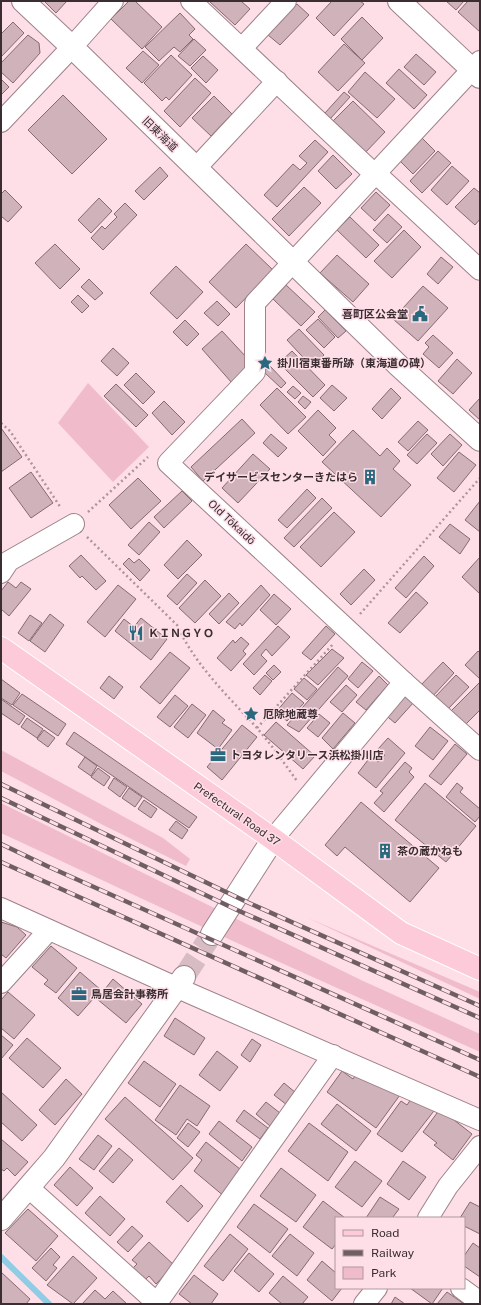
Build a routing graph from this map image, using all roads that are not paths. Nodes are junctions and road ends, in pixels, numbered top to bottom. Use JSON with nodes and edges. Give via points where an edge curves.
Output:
{"nodes":[{"id":1,"x":23,"y":1,"type":"edge"},
{"id":2,"x":113,"y":1,"type":"edge"},
{"id":3,"x":191,"y":1,"type":"edge"},
{"id":4,"x":286,"y":1,"type":"edge"},
{"id":5,"x":399,"y":1,"type":"edge"},
{"id":6,"x":72,"y":47,"type":"junction"},
{"id":7,"x":242,"y":48,"type":"junction"},
{"id":8,"x":477,"y":69,"type":"edge"},
{"id":9,"x":276,"y":81,"type":"junction"},
{"id":10,"x":1,"y":122,"type":"edge"},
{"id":11,"x":196,"y":168,"type":"junction"},
{"id":12,"x":376,"y":173,"type":"junction"},
{"id":13,"x":293,"y":263,"type":"junction"},
{"id":14,"x":480,"y":270,"type":"edge"},
{"id":15,"x":480,"y":440,"type":"edge"},
{"id":16,"x":74,"y":524,"type":"road end"},
{"id":17,"x":1,"y":573,"type":"edge"},
{"id":18,"x":1,"y":648,"type":"edge"},
{"id":19,"x":404,"y":682,"type":"junction"},
{"id":20,"x":480,"y":750,"type":"edge"},
{"id":21,"x":273,"y":839,"type":"junction"},
{"id":22,"x":1,"y":908,"type":"edge"},
{"id":23,"x":49,"y":930,"type":"junction"},
{"id":24,"x":212,"y":934,"type":"tunnel mouth"},
{"id":25,"x":480,"y":969,"type":"edge"},
{"id":26,"x":180,"y":982,"type":"junction"},
{"id":27,"x":1,"y":983,"type":"edge"},
{"id":28,"x":333,"y":1055,"type":"junction"},
{"id":29,"x":480,"y":1120,"type":"edge"},
{"id":30,"x":480,"y":1146,"type":"edge"},
{"id":31,"x":29,"y":1188,"type":"junction"},
{"id":32,"x":429,"y":1217,"type":"edge"},
{"id":33,"x":1,"y":1219,"type":"edge"},
{"id":34,"x":376,"y":1289,"type":"edge"},
{"id":35,"x":462,"y":1289,"type":"edge"},
{"id":36,"x":480,"y":1302,"type":"edge"},
{"id":37,"x":158,"y":1304,"type":"edge"},
{"id":38,"x":364,"y":1304,"type":"edge"}],
"edges":[{"from":1,"to":6,"type":"street","name":"旧東海道"},
{"from":2,"to":6,"type":"street"},
{"from":3,"to":7,"type":"street"},
{"from":4,"to":7,"type":"street"},
{"from":5,"to":8,"type":"street"},
{"from":6,"to":10,"type":"street"},
{"from":6,"to":11,"type":"street","name":"旧東海道"},
{"from":7,"to":9,"type":"street"},
{"from":8,"to":12,"type":"street"},
{"from":9,"to":11,"type":"street"},
{"from":9,"to":12,"type":"street"},
{"from":11,"to":13,"type":"street","name":"旧東海道"},
{"from":12,"to":13,"type":"street"},
{"from":12,"to":14,"type":"street"},
{"from":13,"to":15,"type":"street","name":"旧東海道"},
{"from":13,"to":19,"type":"street","name":"Old Tōkaidō","via":[[255,303],[255,372],[168,463]]},
{"from":16,"to":17,"type":"street","via":[[9,561]]},
{"from":18,"to":21,"type":"main road","name":"Prefectural Road 37"},
{"from":19,"to":20,"type":"street","name":"Old Tōkaidō"},
{"from":19,"to":21,"type":"street"},
{"from":21,"to":24,"type":"street"},
{"from":21,"to":25,"type":"main road","name":"Prefectural Road 37","via":[[402,933]]},
{"from":22,"to":23,"type":"street"},
{"from":23,"to":26,"type":"street"},
{"from":23,"to":27,"type":"street"},
{"from":26,"to":28,"type":"street"},
{"from":26,"to":31,"type":"street","via":[[54,1158]]},
{"from":28,"to":29,"type":"street"},
{"from":28,"to":37,"type":"street"},
{"from":30,"to":32,"type":"street","via":[[448,1186]]},
{"from":31,"to":33,"type":"street"},
{"from":31,"to":37,"type":"street"},
{"from":34,"to":38,"type":"street"},
{"from":35,"to":36,"type":"street"}]}
